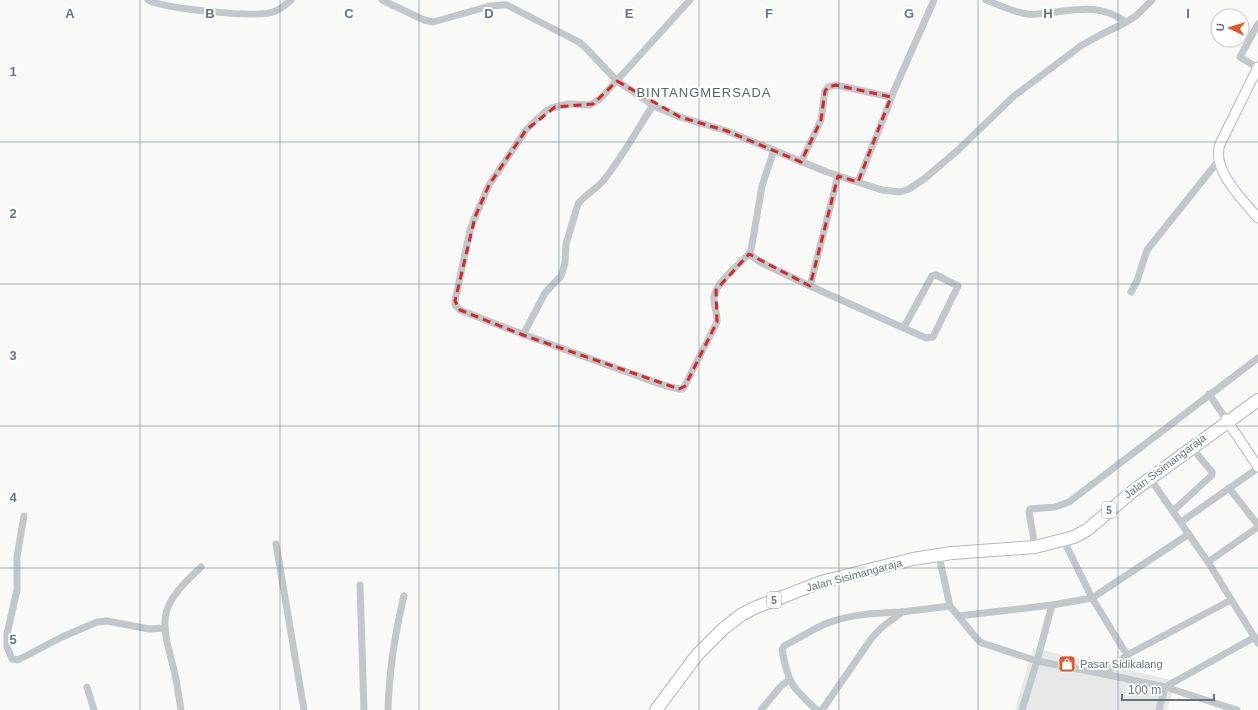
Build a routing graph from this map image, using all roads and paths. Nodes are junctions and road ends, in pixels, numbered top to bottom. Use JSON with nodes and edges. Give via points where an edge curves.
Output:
{"nodes":[{"id":1,"x":148,"y":0,"type":"edge"},
{"id":2,"x":290,"y":0,"type":"edge"},
{"id":3,"x":382,"y":0,"type":"edge"},
{"id":4,"x":690,"y":0,"type":"edge"},
{"id":5,"x":934,"y":0,"type":"edge"},
{"id":6,"x":987,"y":0,"type":"edge"},
{"id":7,"x":1152,"y":0,"type":"edge"},
{"id":8,"x":1126,"y":22,"type":"junction"},
{"id":9,"x":1258,"y":24,"type":"edge"},
{"id":10,"x":1258,"y":68,"type":"edge"},
{"id":11,"x":617,"y":81,"type":"junction"},
{"id":12,"x":891,"y":97,"type":"junction"},
{"id":13,"x":653,"y":105,"type":"junction"},
{"id":14,"x":774,"y":150,"type":"junction"},
{"id":15,"x":1219,"y":160,"type":"junction"},
{"id":16,"x":801,"y":162,"type":"junction"},
{"id":17,"x":838,"y":176,"type":"junction"},
{"id":18,"x":858,"y":182,"type":"junction"},
{"id":19,"x":1258,"y":218,"type":"edge"},
{"id":20,"x":749,"y":254,"type":"junction"},
{"id":21,"x":810,"y":286,"type":"junction"},
{"id":22,"x":1131,"y":292,"type":"dead end"},
{"id":23,"x":904,"y":327,"type":"junction"},
{"id":24,"x":523,"y":335,"type":"junction"},
{"id":25,"x":1258,"y":358,"type":"edge"},
{"id":26,"x":1210,"y":394,"type":"junction"},
{"id":27,"x":1258,"y":396,"type":"edge"},
{"id":28,"x":1258,"y":400,"type":"edge"},
{"id":29,"x":1227,"y":420,"type":"junction"},
{"id":30,"x":1192,"y":448,"type":"junction"},
{"id":31,"x":1258,"y":467,"type":"edge"},
{"id":32,"x":1150,"y":478,"type":"junction"},
{"id":33,"x":1229,"y":488,"type":"junction"},
{"id":34,"x":1173,"y":511,"type":"junction"},
{"id":35,"x":24,"y":516,"type":"dead end"},
{"id":36,"x":1181,"y":522,"type":"junction"},
{"id":37,"x":1258,"y":526,"type":"edge"},
{"id":38,"x":1189,"y":534,"type":"junction"},
{"id":39,"x":1064,"y":540,"type":"junction"},
{"id":40,"x":276,"y":544,"type":"dead end"},
{"id":41,"x":1035,"y":546,"type":"junction"},
{"id":42,"x":936,"y":554,"type":"junction"},
{"id":43,"x":1208,"y":562,"type":"junction"},
{"id":44,"x":201,"y":567,"type":"dead end"},
{"id":45,"x":360,"y":585,"type":"dead end"},
{"id":46,"x":404,"y":596,"type":"dead end"},
{"id":47,"x":1092,"y":598,"type":"junction"},
{"id":48,"x":1231,"y":600,"type":"junction"},
{"id":49,"x":1052,"y":604,"type":"junction"},
{"id":50,"x":950,"y":606,"type":"junction"},
{"id":51,"x":902,"y":612,"type":"junction"},
{"id":52,"x":958,"y":616,"type":"junction"},
{"id":53,"x":165,"y":628,"type":"junction"},
{"id":54,"x":1256,"y":640,"type":"edge"},
{"id":55,"x":1127,"y":655,"type":"junction"},
{"id":56,"x":1037,"y":662,"type":"junction"},
{"id":57,"x":1104,"y":674,"type":"junction"},
{"id":58,"x":789,"y":680,"type":"junction"},
{"id":59,"x":87,"y":687,"type":"dead end"},
{"id":60,"x":1164,"y":687,"type":"junction"},
{"id":61,"x":94,"y":710,"type":"edge"},
{"id":62,"x":181,"y":710,"type":"edge"},
{"id":63,"x":304,"y":710,"type":"edge"},
{"id":64,"x":364,"y":710,"type":"edge"},
{"id":65,"x":388,"y":710,"type":"edge"},
{"id":66,"x":656,"y":710,"type":"edge"},
{"id":67,"x":761,"y":710,"type":"edge"},
{"id":68,"x":816,"y":710,"type":"edge"},
{"id":69,"x":822,"y":710,"type":"edge"},
{"id":70,"x":1022,"y":710,"type":"edge"},
{"id":71,"x":1159,"y":710,"type":"edge"},
{"id":72,"x":1237,"y":710,"type":"edge"}],
"edges":[{"from":1,"to":2,"type":"street","via":[[169,6],[252,14],[273,12]]},
{"from":3,"to":11,"type":"street","via":[[432,22],[490,6],[507,5],[579,42]]},
{"from":4,"to":11,"type":"street"},
{"from":5,"to":12,"type":"street"},
{"from":6,"to":8,"type":"street","via":[[1028,14],[1072,9],[1105,11]]},
{"from":7,"to":8,"type":"street"},
{"from":8,"to":18,"type":"street","via":[[1082,45],[1014,96],[956,151],[909,189],[900,192],[889,191]]},
{"from":9,"to":10,"type":"street","via":[[1240,56]]},
{"from":10,"to":15,"type":"street","via":[[1220,144]]},
{"from":11,"to":13,"type":"street"},
{"from":11,"to":24,"type":"street","via":[[594,104],[561,105],[547,110],[526,130],[489,185],[470,230],[455,305],[460,310]]},
{"from":12,"to":16,"type":"street","via":[[836,85],[828,87],[824,91],[821,120]]},
{"from":12,"to":18,"type":"street"},
{"from":13,"to":14,"type":"street"},
{"from":13,"to":24,"type":"street","via":[[609,174],[578,204],[566,244],[561,276],[545,293]]},
{"from":14,"to":16,"type":"street"},
{"from":14,"to":20,"type":"street","via":[[762,186]]},
{"from":15,"to":19,"type":"street","via":[[1225,177]]},
{"from":15,"to":22,"type":"street","via":[[1147,250]]},
{"from":16,"to":17,"type":"street"},
{"from":17,"to":18,"type":"street"},
{"from":17,"to":21,"type":"street"},
{"from":20,"to":21,"type":"street"},
{"from":20,"to":24,"type":"street","via":[[716,290],[714,299],[717,322],[683,389],[654,382]]},
{"from":21,"to":23,"type":"street"},
{"from":23,"to":23,"type":"street","via":[[932,276],[958,286],[933,337],[926,338]]},
{"from":25,"to":26,"type":"street"},
{"from":26,"to":29,"type":"street"},
{"from":26,"to":41,"type":"street","via":[[1069,502],[1055,507],[1030,509]]},
{"from":27,"to":29,"type":"highway","name":"Jalan Sisimangaraja","number":"5"},
{"from":28,"to":29,"type":"highway","name":"Jalan Sisimangaraja","number":"5"},
{"from":29,"to":30,"type":"highway","name":"Jalan Sisimangaraja","number":"5"},
{"from":29,"to":31,"type":"street"},
{"from":29,"to":32,"type":"highway","name":"Jalan Sisimangaraja","number":"5"},
{"from":30,"to":32,"type":"highway","name":"Jalan Sisimangaraja","number":"5"},
{"from":30,"to":34,"type":"street","via":[[1212,475]]},
{"from":31,"to":33,"type":"street"},
{"from":32,"to":34,"type":"street"},
{"from":32,"to":39,"type":"highway","name":"Jalan Sisimangaraja","number":"5","via":[[1087,530]]},
{"from":32,"to":41,"type":"highway","name":"Jalan Sisimangaraja","number":"5","via":[[1078,534]]},
{"from":33,"to":36,"type":"street"},
{"from":33,"to":37,"type":"street"},
{"from":34,"to":36,"type":"street"},
{"from":35,"to":53,"type":"street","via":[[17,557],[17,590],[7,634],[7,647],[12,659],[18,660],[62,636],[96,622]]},
{"from":36,"to":38,"type":"street"},
{"from":37,"to":43,"type":"street"},
{"from":38,"to":43,"type":"street"},
{"from":38,"to":47,"type":"street"},
{"from":39,"to":41,"type":"highway","name":"Jalan Sisimangaraja","number":"5"},
{"from":39,"to":47,"type":"street"},
{"from":40,"to":63,"type":"street"},
{"from":41,"to":42,"type":"highway","name":"Jalan Sisimangaraja","number":"5","via":[[1016,550]]},
{"from":42,"to":50,"type":"street"},
{"from":42,"to":66,"type":"highway","name":"Jalan Sisimangaraja","number":"5","via":[[821,582],[741,615],[697,655]]},
{"from":43,"to":48,"type":"street"},
{"from":44,"to":53,"type":"street","via":[[174,598],[166,614]]},
{"from":45,"to":64,"type":"street"},
{"from":46,"to":65,"type":"street","via":[[394,645]]},
{"from":47,"to":49,"type":"street"},
{"from":47,"to":55,"type":"street"},
{"from":48,"to":54,"type":"street"},
{"from":48,"to":55,"type":"street"},
{"from":49,"to":52,"type":"street"},
{"from":49,"to":56,"type":"street"},
{"from":50,"to":51,"type":"street"},
{"from":50,"to":52,"type":"street"},
{"from":51,"to":58,"type":"street","via":[[853,616],[825,624],[784,646],[782,650]]},
{"from":51,"to":69,"type":"street","via":[[871,639]]},
{"from":52,"to":56,"type":"street","via":[[982,643]]},
{"from":53,"to":62,"type":"street"},
{"from":54,"to":60,"type":"street"},
{"from":55,"to":57,"type":"street"},
{"from":56,"to":57,"type":"street"},
{"from":56,"to":70,"type":"street"},
{"from":57,"to":60,"type":"street"},
{"from":58,"to":67,"type":"street"},
{"from":58,"to":68,"type":"street"},
{"from":59,"to":61,"type":"street"},
{"from":60,"to":71,"type":"street"},
{"from":60,"to":72,"type":"street"}]}
